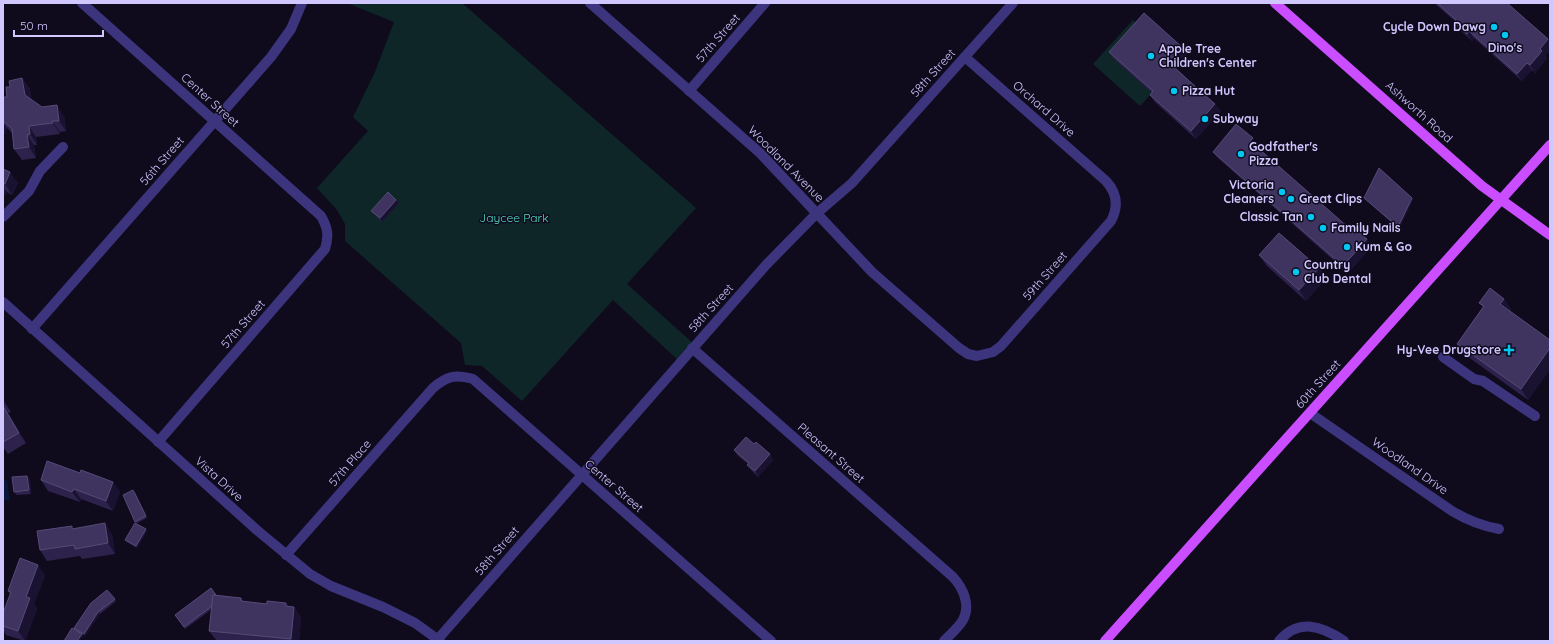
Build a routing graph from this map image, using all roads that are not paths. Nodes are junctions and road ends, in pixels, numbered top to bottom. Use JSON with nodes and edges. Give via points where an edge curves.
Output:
{"nodes":[{"id":1,"x":82,"y":3,"type":"edge"},
{"id":2,"x":302,"y":3,"type":"edge"},
{"id":3,"x":590,"y":3,"type":"edge"},
{"id":4,"x":765,"y":3,"type":"edge"},
{"id":5,"x":1013,"y":3,"type":"edge"},
{"id":6,"x":1275,"y":3,"type":"edge"},
{"id":7,"x":965,"y":57,"type":"junction"},
{"id":8,"x":690,"y":91,"type":"junction"},
{"id":9,"x":214,"y":121,"type":"junction"},
{"id":10,"x":1550,"y":145,"type":"edge"},
{"id":11,"x":63,"y":147,"type":"dead end"},
{"id":12,"x":1106,"y":181,"type":"joint"},
{"id":13,"x":1500,"y":200,"type":"junction"},
{"id":14,"x":816,"y":214,"type":"junction"},
{"id":15,"x":321,"y":216,"type":"joint"},
{"id":16,"x":3,"y":217,"type":"edge"},
{"id":17,"x":1550,"y":235,"type":"edge"},
{"id":18,"x":3,"y":302,"type":"edge"},
{"id":19,"x":32,"y":329,"type":"junction"},
{"id":20,"x":692,"y":348,"type":"junction"},
{"id":21,"x":959,"y":348,"type":"joint"},
{"id":22,"x":1443,"y":357,"type":"dead end"},
{"id":23,"x":433,"y":388,"type":"joint"},
{"id":24,"x":1310,"y":413,"type":"junction"},
{"id":25,"x":1535,"y":416,"type":"dead end"},
{"id":26,"x":158,"y":442,"type":"junction"},
{"id":27,"x":581,"y":474,"type":"junction"},
{"id":28,"x":1500,"y":529,"type":"dead end"},
{"id":29,"x":286,"y":555,"type":"junction"},
{"id":30,"x":439,"y":640,"type":"edge"},
{"id":31,"x":771,"y":641,"type":"edge"},
{"id":32,"x":944,"y":641,"type":"edge"},
{"id":33,"x":1105,"y":641,"type":"edge"},
{"id":34,"x":1279,"y":641,"type":"edge"},
{"id":35,"x":1344,"y":641,"type":"edge"}],
"edges":[{"from":1,"to":9,"type":"street","name":"Center Street"},
{"from":2,"to":9,"type":"street","name":"56th Street","via":[[291,29],[271,56]]},
{"from":3,"to":8,"type":"street","name":"Woodland Avenue"},
{"from":4,"to":8,"type":"street","name":"57th Street"},
{"from":5,"to":7,"type":"street","name":"58th Street"},
{"from":6,"to":13,"type":"main road","name":"Ashworth Road"},
{"from":7,"to":12,"type":"street","name":"Orchard Drive"},
{"from":7,"to":14,"type":"street","name":"58th Street","via":[[852,183]]},
{"from":8,"to":14,"type":"street","name":"Woodland Avenue","via":[[760,154]]},
{"from":9,"to":15,"type":"street","name":"Center Street"},
{"from":9,"to":19,"type":"street","name":"56th Street"},
{"from":10,"to":13,"type":"main road","name":"60th Street"},
{"from":11,"to":16,"type":"street","via":[[40,171],[29,191]]},
{"from":12,"to":21,"type":"street","name":"59th Street","via":[[1114,192],[1116,206],[1111,221],[1099,235],[1001,346],[993,352],[977,356]]},
{"from":13,"to":17,"type":"main road","name":"Ashworth Road"},
{"from":13,"to":24,"type":"main road","name":"60th Street"},
{"from":14,"to":20,"type":"street","name":"58th Street","via":[[766,265]]},
{"from":14,"to":21,"type":"street","name":"Woodland Avenue","via":[[872,272]]},
{"from":15,"to":26,"type":"street","name":"57th Street","via":[[327,225],[325,249]]},
{"from":18,"to":19,"type":"street","name":"Vista Drive"},
{"from":19,"to":26,"type":"street","name":"Vista Drive"},
{"from":20,"to":27,"type":"street","name":"58th Street"},
{"from":20,"to":32,"type":"street","name":"Pleasant Street","via":[[961,586],[966,609],[963,620]]},
{"from":22,"to":25,"type":"street"},
{"from":23,"to":27,"type":"street","name":"Center Street","via":[[442,380],[452,377],[473,379]]},
{"from":23,"to":29,"type":"street","name":"57th Place"},
{"from":24,"to":28,"type":"street","name":"Woodland Drive","via":[[1452,511],[1480,525]]},
{"from":24,"to":33,"type":"main road","name":"60th Street"},
{"from":26,"to":29,"type":"street","name":"Vista Drive"},
{"from":27,"to":30,"type":"street","name":"58th Street"},
{"from":27,"to":31,"type":"street","name":"Center Street"},
{"from":29,"to":30,"type":"street","name":"Vista Drive","via":[[310,574],[331,586],[415,623]]},
{"from":34,"to":35,"type":"street","via":[[1291,631],[1312,626],[1323,628]]}]}
